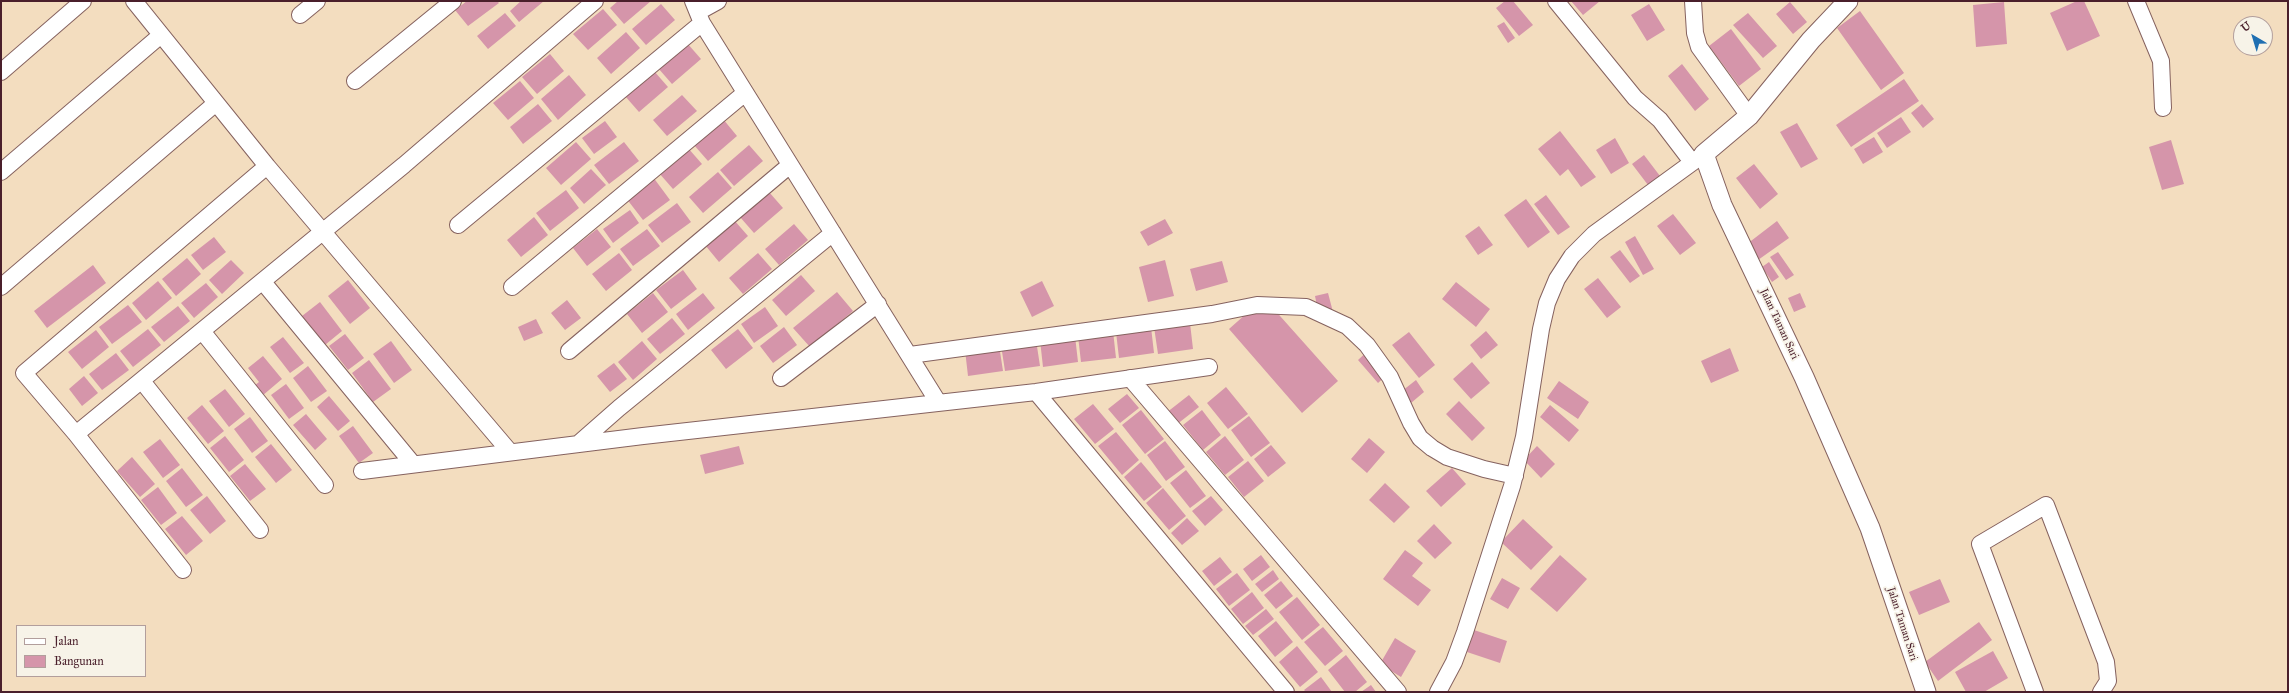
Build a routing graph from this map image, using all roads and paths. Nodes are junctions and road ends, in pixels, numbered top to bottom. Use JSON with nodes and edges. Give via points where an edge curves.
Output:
{"nodes":[{"id":1,"x":83,"y":1,"type":"edge"},
{"id":2,"x":134,"y":1,"type":"edge"},
{"id":3,"x":317,"y":1,"type":"edge"},
{"id":4,"x":453,"y":1,"type":"edge"},
{"id":5,"x":595,"y":1,"type":"edge"},
{"id":6,"x":718,"y":1,"type":"edge"},
{"id":7,"x":1556,"y":1,"type":"edge"},
{"id":8,"x":1693,"y":1,"type":"edge"},
{"id":9,"x":1848,"y":1,"type":"edge"},
{"id":10,"x":2136,"y":1,"type":"edge"},
{"id":11,"x":697,"y":12,"type":"edge"},
{"id":12,"x":300,"y":15,"type":"dead end"},
{"id":13,"x":161,"y":35,"type":"junction"},
{"id":14,"x":1,"y":72,"type":"edge"},
{"id":15,"x":354,"y":81,"type":"dead end"},
{"id":16,"x":745,"y":94,"type":"junction"},
{"id":17,"x":216,"y":103,"type":"junction"},
{"id":18,"x":2163,"y":108,"type":"dead end"},
{"id":19,"x":1748,"y":116,"type":"junction"},
{"id":20,"x":1698,"y":158,"type":"junction"},
{"id":21,"x":790,"y":165,"type":"junction"},
{"id":22,"x":267,"y":166,"type":"junction"},
{"id":23,"x":1,"y":172,"type":"edge"},
{"id":24,"x":458,"y":225,"type":"dead end"},
{"id":25,"x":322,"y":232,"type":"junction"},
{"id":26,"x":833,"y":233,"type":"junction"},
{"id":27,"x":262,"y":282,"type":"junction"},
{"id":28,"x":1,"y":287,"type":"edge"},
{"id":29,"x":512,"y":287,"type":"dead end"},
{"id":30,"x":878,"y":304,"type":"junction"},
{"id":31,"x":202,"y":331,"type":"junction"},
{"id":32,"x":569,"y":351,"type":"dead end"},
{"id":33,"x":910,"y":355,"type":"junction"},
{"id":34,"x":1209,"y":367,"type":"dead end"},
{"id":35,"x":780,"y":378,"type":"dead end"},
{"id":36,"x":1130,"y":378,"type":"junction"},
{"id":37,"x":142,"y":381,"type":"junction"},
{"id":38,"x":1036,"y":392,"type":"junction"},
{"id":39,"x":938,"y":402,"type":"junction"},
{"id":40,"x":76,"y":434,"type":"junction"},
{"id":41,"x":578,"y":444,"type":"junction"},
{"id":42,"x":510,"y":452,"type":"junction"},
{"id":43,"x":413,"y":464,"type":"junction"},
{"id":44,"x":362,"y":470,"type":"dead end"},
{"id":45,"x":1515,"y":476,"type":"junction"},
{"id":46,"x":325,"y":485,"type":"dead end"},
{"id":47,"x":260,"y":530,"type":"dead end"},
{"id":48,"x":183,"y":570,"type":"dead end"},
{"id":49,"x":1286,"y":692,"type":"edge"},
{"id":50,"x":1398,"y":692,"type":"edge"},
{"id":51,"x":1438,"y":692,"type":"edge"},
{"id":52,"x":1926,"y":692,"type":"edge"},
{"id":53,"x":2035,"y":692,"type":"edge"},
{"id":54,"x":2101,"y":692,"type":"edge"}],
"edges":[{"from":1,"to":14,"type":"street"},
{"from":2,"to":13,"type":"street"},
{"from":3,"to":12,"type":"street"},
{"from":4,"to":15,"type":"street"},
{"from":5,"to":25,"type":"street"},
{"from":6,"to":11,"type":"street"},
{"from":7,"to":20,"type":"street","via":[[1635,98]]},
{"from":8,"to":19,"type":"street","via":[[1695,33],[1699,47]]},
{"from":9,"to":19,"type":"street","via":[[1811,40]]},
{"from":10,"to":18,"type":"street","via":[[2161,61]]},
{"from":11,"to":16,"type":"street"},
{"from":11,"to":24,"type":"street"},
{"from":13,"to":17,"type":"street"},
{"from":13,"to":23,"type":"street"},
{"from":16,"to":21,"type":"street"},
{"from":16,"to":29,"type":"street"},
{"from":17,"to":22,"type":"street"},
{"from":17,"to":28,"type":"street"},
{"from":19,"to":20,"type":"street"},
{"from":20,"to":45,"type":"street","via":[[1594,234],[1572,256],[1557,278],[1547,303],[1541,329],[1524,437]]},
{"from":20,"to":52,"type":"street","name":"Jalan Taman Sari","via":[[1804,377],[1870,528]]},
{"from":21,"to":26,"type":"street"},
{"from":21,"to":32,"type":"street"},
{"from":22,"to":25,"type":"street"},
{"from":22,"to":40,"type":"street","via":[[24,373]]},
{"from":25,"to":27,"type":"street"},
{"from":25,"to":42,"type":"street"},
{"from":26,"to":30,"type":"street"},
{"from":26,"to":41,"type":"street"},
{"from":27,"to":31,"type":"street"},
{"from":27,"to":43,"type":"street"},
{"from":30,"to":33,"type":"street"},
{"from":30,"to":35,"type":"street"},
{"from":31,"to":37,"type":"street"},
{"from":31,"to":46,"type":"street"},
{"from":33,"to":39,"type":"street"},
{"from":33,"to":45,"type":"street","via":[[1204,315],[1257,305],[1306,307],[1347,326],[1367,345],[1390,377],[1420,438],[1432,448],[1447,457]]},
{"from":34,"to":36,"type":"street"},
{"from":36,"to":38,"type":"street"},
{"from":36,"to":50,"type":"street"},
{"from":37,"to":40,"type":"street"},
{"from":37,"to":47,"type":"street"},
{"from":38,"to":39,"type":"street"},
{"from":38,"to":49,"type":"street"},
{"from":39,"to":41,"type":"street"},
{"from":40,"to":48,"type":"street"},
{"from":41,"to":42,"type":"street"},
{"from":42,"to":43,"type":"street"},
{"from":43,"to":44,"type":"street"},
{"from":45,"to":51,"type":"street","via":[[1466,632]]},
{"from":53,"to":54,"type":"street","via":[[1980,544],[2046,505],[2106,662],[2108,681]]}]}
